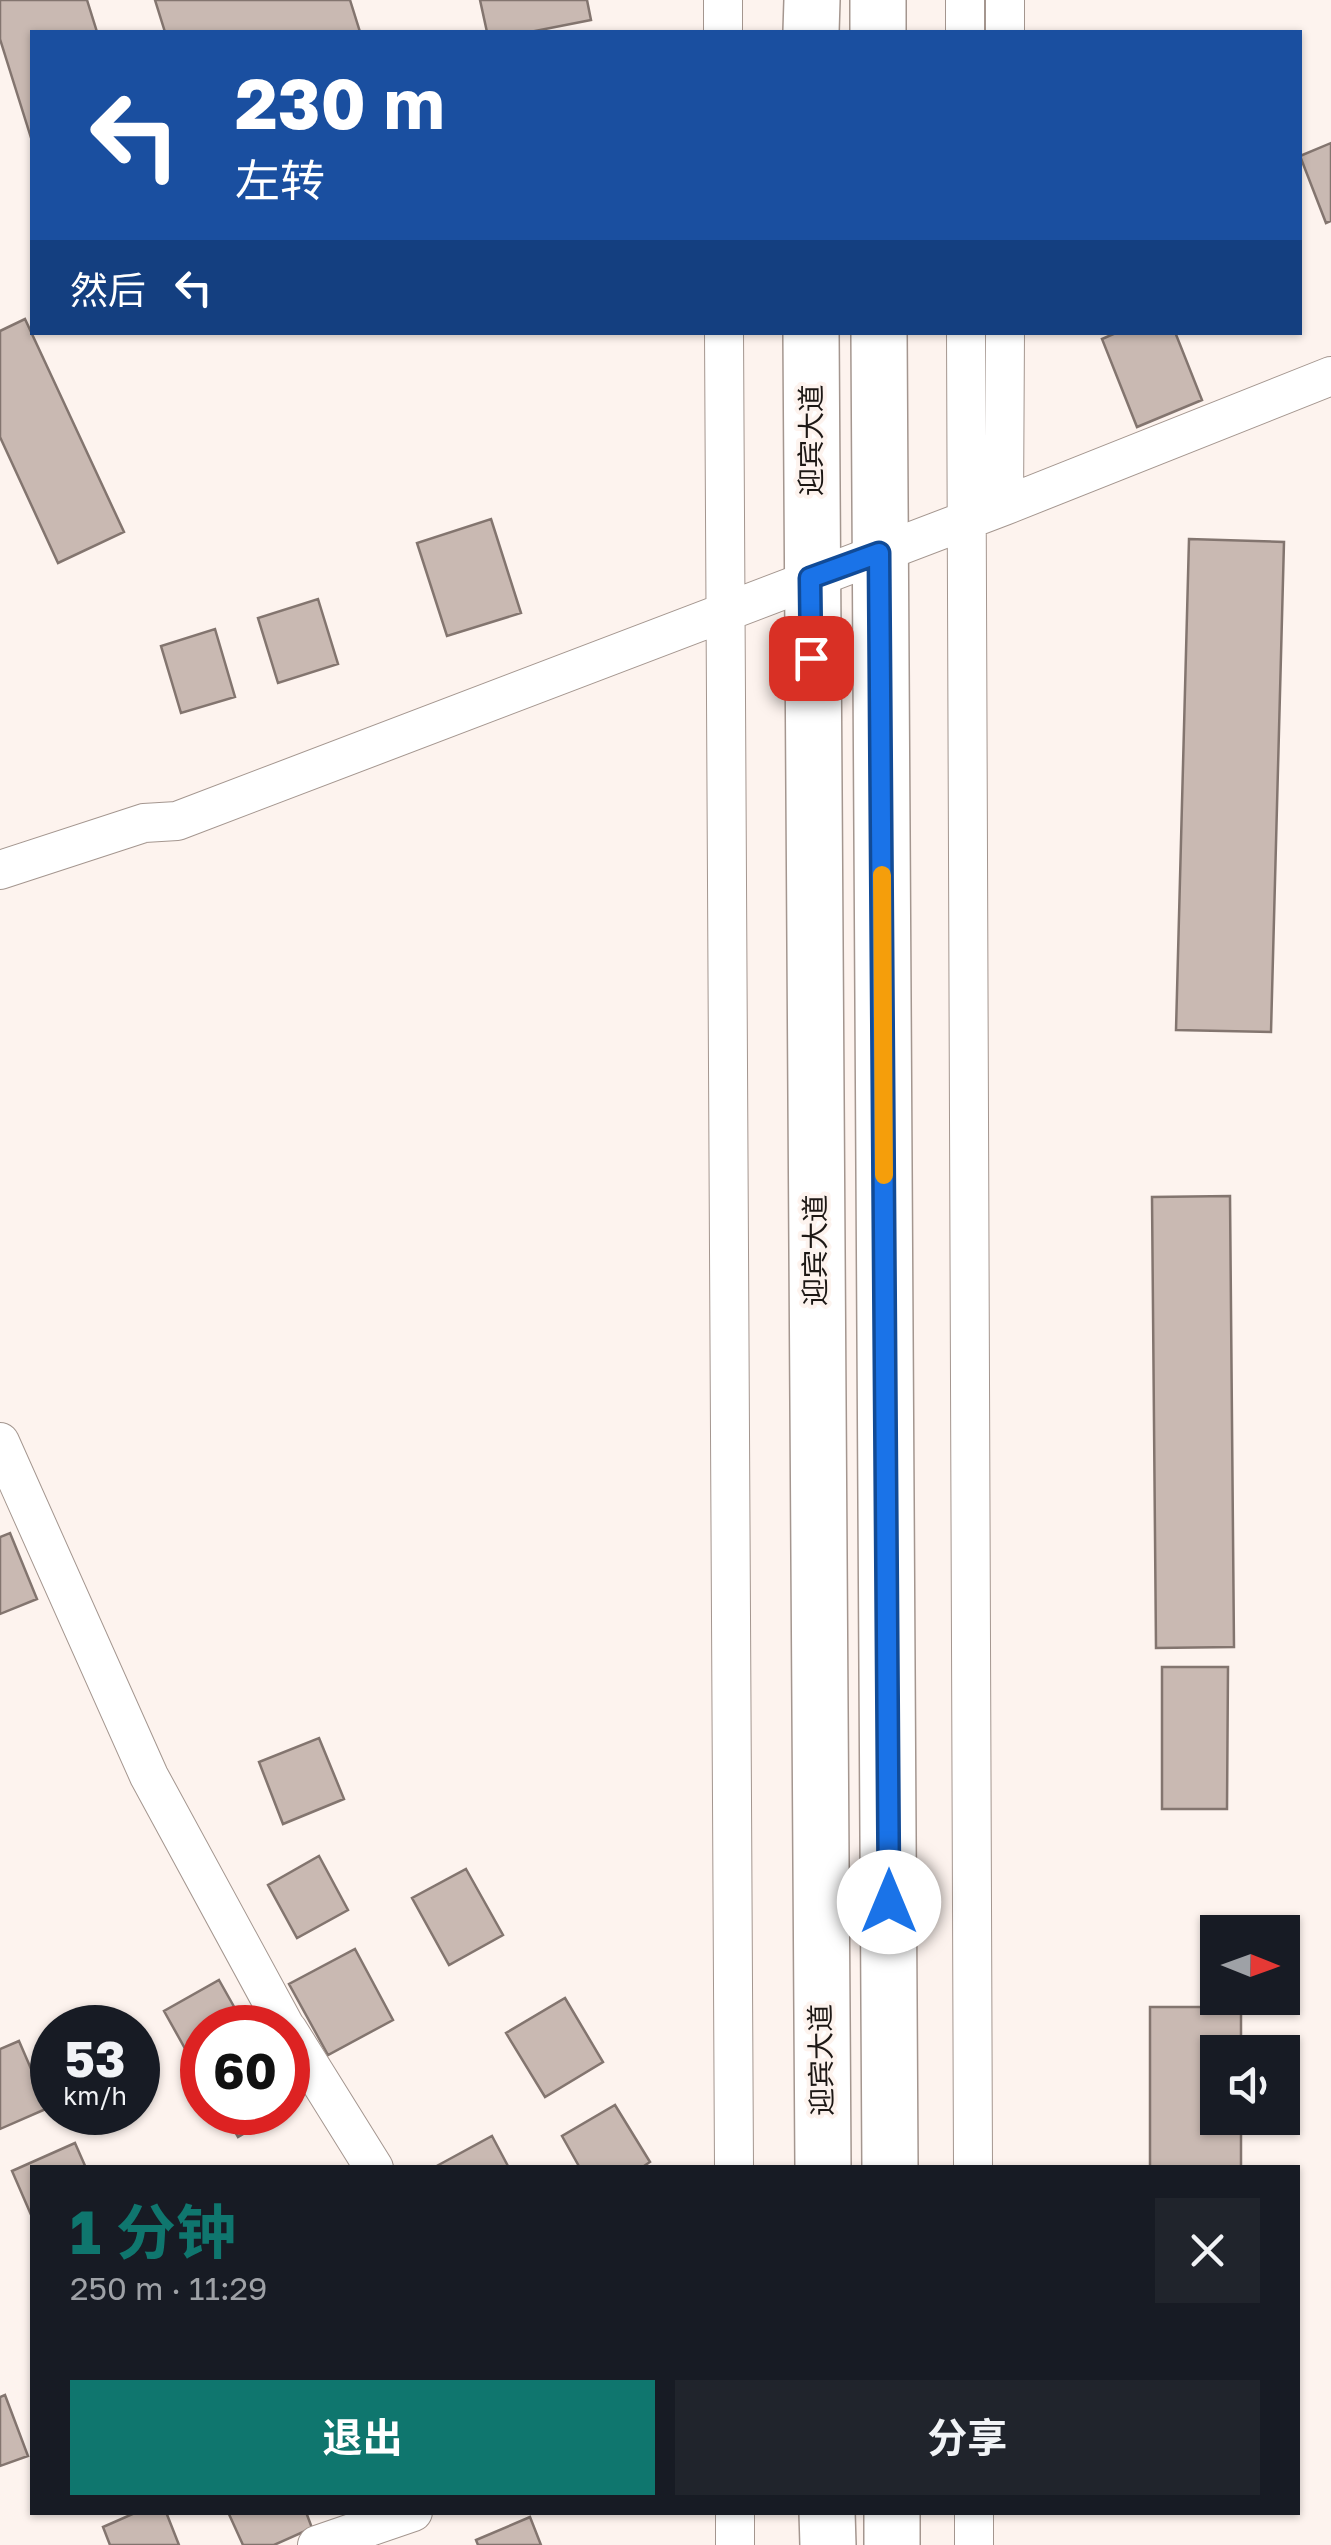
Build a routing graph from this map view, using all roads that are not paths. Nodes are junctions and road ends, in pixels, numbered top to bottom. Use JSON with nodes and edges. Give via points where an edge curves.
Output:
{"nodes":[{"id":1,"x":723,"y":0,"type":"edge"},
{"id":2,"x":812,"y":0,"type":"edge"},
{"id":3,"x":878,"y":0,"type":"edge"},
{"id":4,"x":965,"y":0,"type":"edge"},
{"id":5,"x":1006,"y":0,"type":"edge"},
{"id":6,"x":723,"y":30,"type":"edge"},
{"id":7,"x":812,"y":30,"type":"edge"},
{"id":8,"x":878,"y":30,"type":"edge"},
{"id":9,"x":965,"y":30,"type":"edge"},
{"id":10,"x":1005,"y":30,"type":"edge"},
{"id":11,"x":724,"y":335,"type":"edge"},
{"id":12,"x":811,"y":335,"type":"edge"},
{"id":13,"x":879,"y":335,"type":"edge"},
{"id":14,"x":966,"y":335,"type":"edge"},
{"id":15,"x":1004,"y":335,"type":"edge"},
{"id":16,"x":1331,"y":376,"type":"edge"},
{"id":17,"x":1004,"y":506,"type":"junction"},
{"id":18,"x":967,"y":520,"type":"junction"},
{"id":19,"x":879,"y":553,"type":"junction"},
{"id":20,"x":810,"y":578,"type":"junction"},
{"id":21,"x":726,"y":610,"type":"junction"},
{"id":22,"x":0,"y":870,"type":"edge"},
{"id":23,"x":0,"y":1442,"type":"edge"},
{"id":24,"x":274,"y":2005,"type":"edge"},
{"id":25,"x":310,"y":2066,"type":"edge"},
{"id":26,"x":372,"y":2165,"type":"edge"},
{"id":27,"x":734,"y":2165,"type":"edge"},
{"id":28,"x":823,"y":2165,"type":"edge"},
{"id":29,"x":890,"y":2165,"type":"edge"},
{"id":30,"x":973,"y":2165,"type":"edge"},
{"id":31,"x":403,"y":2515,"type":"edge"},
{"id":32,"x":735,"y":2515,"type":"edge"},
{"id":33,"x":827,"y":2515,"type":"edge"},
{"id":34,"x":892,"y":2515,"type":"edge"},
{"id":35,"x":974,"y":2515,"type":"edge"},
{"id":36,"x":317,"y":2545,"type":"edge"},
{"id":37,"x":735,"y":2545,"type":"edge"},
{"id":38,"x":828,"y":2545,"type":"edge"},
{"id":39,"x":892,"y":2545,"type":"edge"},
{"id":40,"x":974,"y":2545,"type":"edge"}],
"edges":[{"from":1,"to":6,"type":"street"},
{"from":2,"to":7,"type":"main road"},
{"from":3,"to":8,"type":"main road"},
{"from":4,"to":9,"type":"street"},
{"from":5,"to":10,"type":"street"},
{"from":11,"to":21,"type":"street"},
{"from":12,"to":20,"type":"main road","name":"迎宾大道"},
{"from":13,"to":19,"type":"main road"},
{"from":14,"to":18,"type":"street"},
{"from":15,"to":17,"type":"street"},
{"from":16,"to":17,"type":"street"},
{"from":17,"to":18,"type":"street"},
{"from":18,"to":19,"type":"street"},
{"from":18,"to":30,"type":"street"},
{"from":19,"to":20,"type":"street"},
{"from":19,"to":29,"type":"main road"},
{"from":20,"to":21,"type":"street"},
{"from":20,"to":28,"type":"main road","name":"迎宾大道"},
{"from":21,"to":22,"type":"street","via":[[177,820],[144,823]]},
{"from":21,"to":27,"type":"street"},
{"from":23,"to":24,"type":"street","via":[[149,1776]]},
{"from":25,"to":26,"type":"street"},
{"from":31,"to":36,"type":"street"},
{"from":32,"to":37,"type":"street"},
{"from":33,"to":38,"type":"main road"},
{"from":34,"to":39,"type":"main road"},
{"from":35,"to":40,"type":"street"}]}
